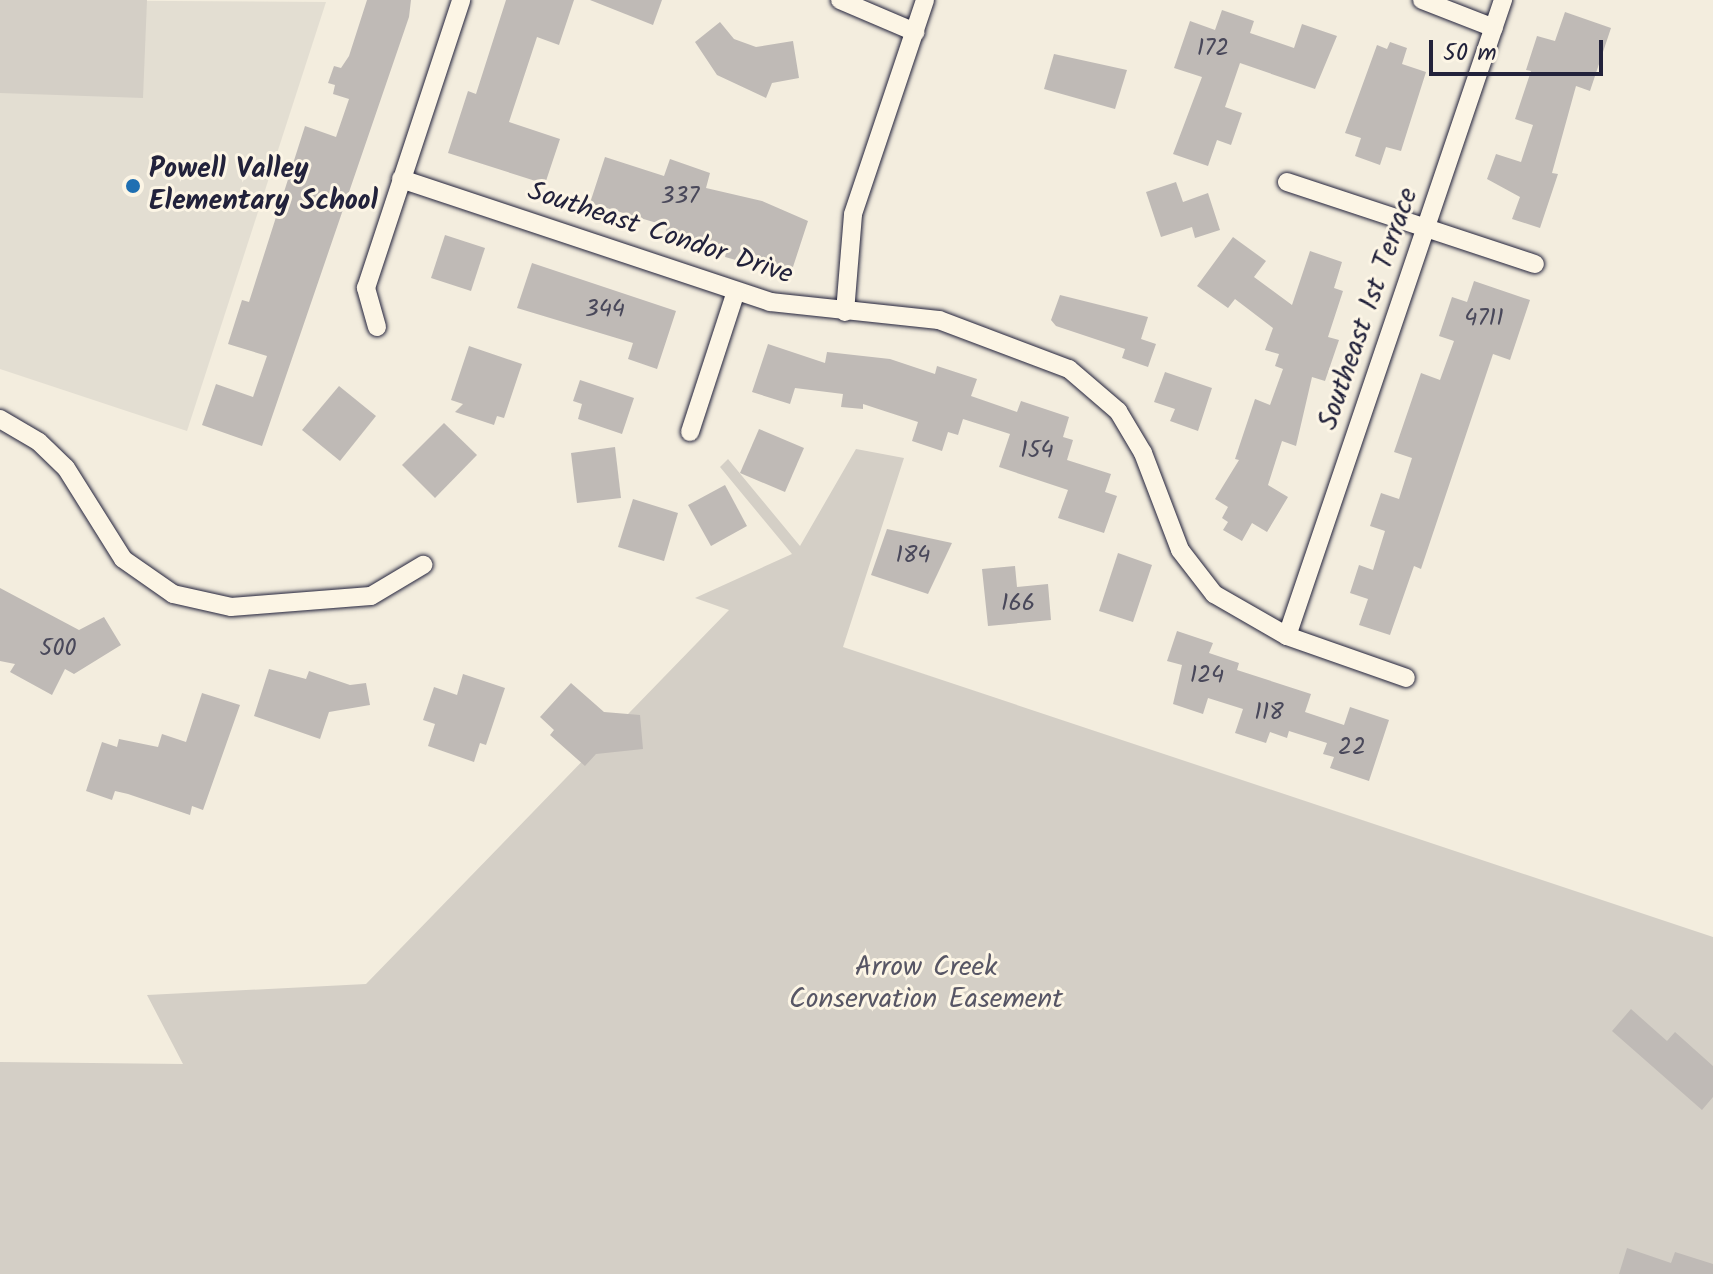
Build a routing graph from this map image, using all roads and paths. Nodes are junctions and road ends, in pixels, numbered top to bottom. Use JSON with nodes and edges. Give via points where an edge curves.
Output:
{"nodes":[{"id":1,"x":461,"y":0,"type":"edge"},
{"id":2,"x":840,"y":0,"type":"edge"},
{"id":3,"x":925,"y":0,"type":"edge"},
{"id":4,"x":1422,"y":0,"type":"edge"},
{"id":5,"x":1503,"y":0,"type":"edge"},
{"id":6,"x":1494,"y":28,"type":"junction"},
{"id":7,"x":915,"y":32,"type":"junction"},
{"id":8,"x":401,"y":179,"type":"junction"},
{"id":9,"x":1287,"y":182,"type":"dead end"},
{"id":10,"x":1427,"y":228,"type":"junction"},
{"id":11,"x":1535,"y":264,"type":"dead end"},
{"id":12,"x":736,"y":291,"type":"junction"},
{"id":13,"x":845,"y":312,"type":"junction"},
{"id":14,"x":377,"y":327,"type":"dead end"},
{"id":15,"x":0,"y":419,"type":"edge"},
{"id":16,"x":690,"y":432,"type":"dead end"},
{"id":17,"x":423,"y":565,"type":"dead end"},
{"id":18,"x":1287,"y":636,"type":"junction"},
{"id":19,"x":1406,"y":678,"type":"dead end"}],
"edges":[{"from":1,"to":8,"type":"street"},
{"from":2,"to":7,"type":"street"},
{"from":3,"to":7,"type":"street"},
{"from":4,"to":6,"type":"street"},
{"from":5,"to":6,"type":"street","name":"Southeast 1st Terrace"},
{"from":6,"to":10,"type":"street","name":"Southeast 1st Terrace"},
{"from":7,"to":13,"type":"street","via":[[853,214]]},
{"from":8,"to":12,"type":"street","name":"Southeast Condor Drive"},
{"from":8,"to":14,"type":"street","via":[[366,288]]},
{"from":9,"to":10,"type":"street"},
{"from":10,"to":11,"type":"street"},
{"from":10,"to":18,"type":"street","name":"Southeast 1st Terrace"},
{"from":12,"to":13,"type":"street","name":"Southeast Condor Drive"},
{"from":12,"to":16,"type":"street"},
{"from":13,"to":18,"type":"street","name":"Southeast Condor Drive","via":[[939,320],[1069,369],[1118,411],[1143,453],[1180,550],[1214,594]]},
{"from":15,"to":17,"type":"street","via":[[39,442],[66,468],[123,559],[173,594],[231,607],[371,596]]},
{"from":18,"to":19,"type":"street","name":"Southeast Condor Drive"}]}
